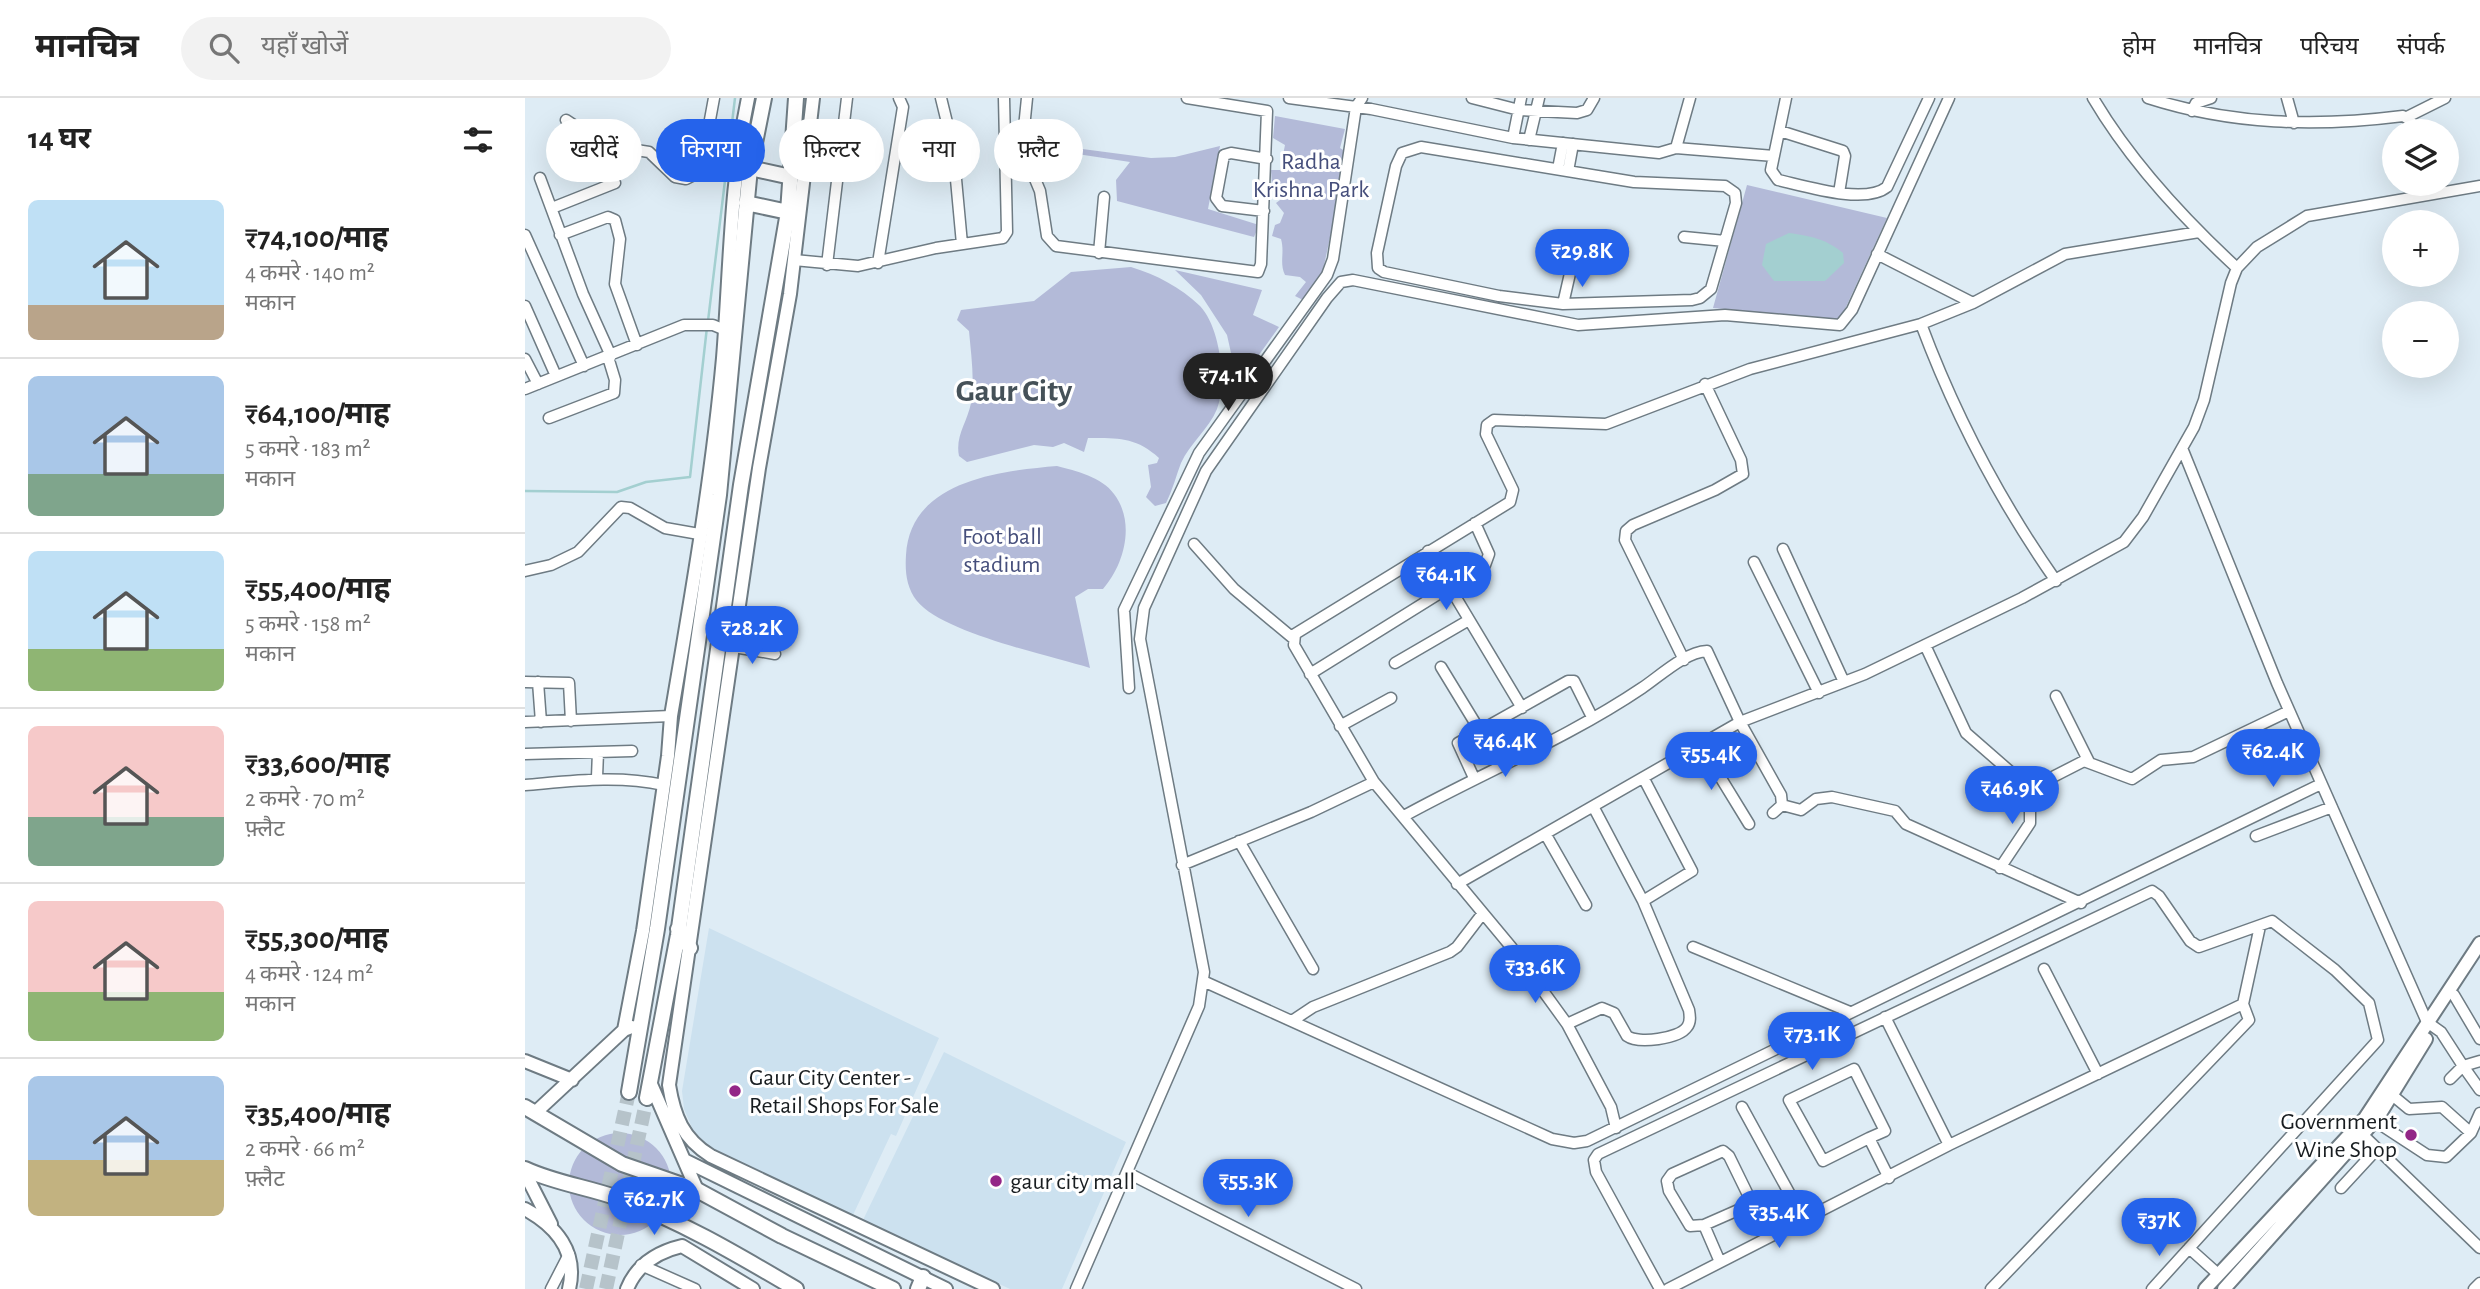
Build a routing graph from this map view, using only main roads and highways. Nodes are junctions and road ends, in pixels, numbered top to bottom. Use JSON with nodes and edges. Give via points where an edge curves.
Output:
{"nodes":[{"id":1,"x":764,"y":98,"type":"edge"},
{"id":2,"x":796,"y":98,"type":"edge"},
{"id":3,"x":760,"y":119,"type":"edge"},
{"id":4,"x":795,"y":119,"type":"edge"},
{"id":5,"x":748,"y":182,"type":"edge"},
{"id":6,"x":791,"y":182,"type":"edge"},
{"id":7,"x":746,"y":203,"type":"junction"},
{"id":8,"x":788,"y":212,"type":"junction"},
{"id":9,"x":729,"y":575,"type":"junction"},
{"id":10,"x":745,"y":578,"type":"road end"},
{"id":11,"x":678,"y":929,"type":"junction"},
{"id":12,"x":691,"y":948,"type":"road end"},
{"id":13,"x":629,"y":1093,"type":"tunnel mouth"},
{"id":14,"x":647,"y":1098,"type":"tunnel mouth"},
{"id":15,"x":531,"y":1109,"type":"edge"},
{"id":16,"x":525,"y":1171,"type":"edge"},
{"id":17,"x":796,"y":1289,"type":"edge"},
{"id":18,"x":893,"y":1289,"type":"edge"}],
"edges":[{"from":1,"to":3,"type":"main road"},
{"from":2,"to":4,"type":"main road"},
{"from":5,"to":7,"type":"main road"},
{"from":6,"to":8,"type":"main road"},
{"from":7,"to":8,"type":"main road"},
{"from":7,"to":13,"type":"main road","via":[[714,481]]},
{"from":8,"to":9,"type":"main road"},
{"from":9,"to":10,"type":"main road"},
{"from":9,"to":11,"type":"main road"},
{"from":11,"to":12,"type":"main road"},
{"from":11,"to":14,"type":"main road"},
{"from":15,"to":18,"type":"main road","via":[[622,1164],[697,1190]]},
{"from":16,"to":17,"type":"main road","via":[[616,1197],[690,1228]]}]}
